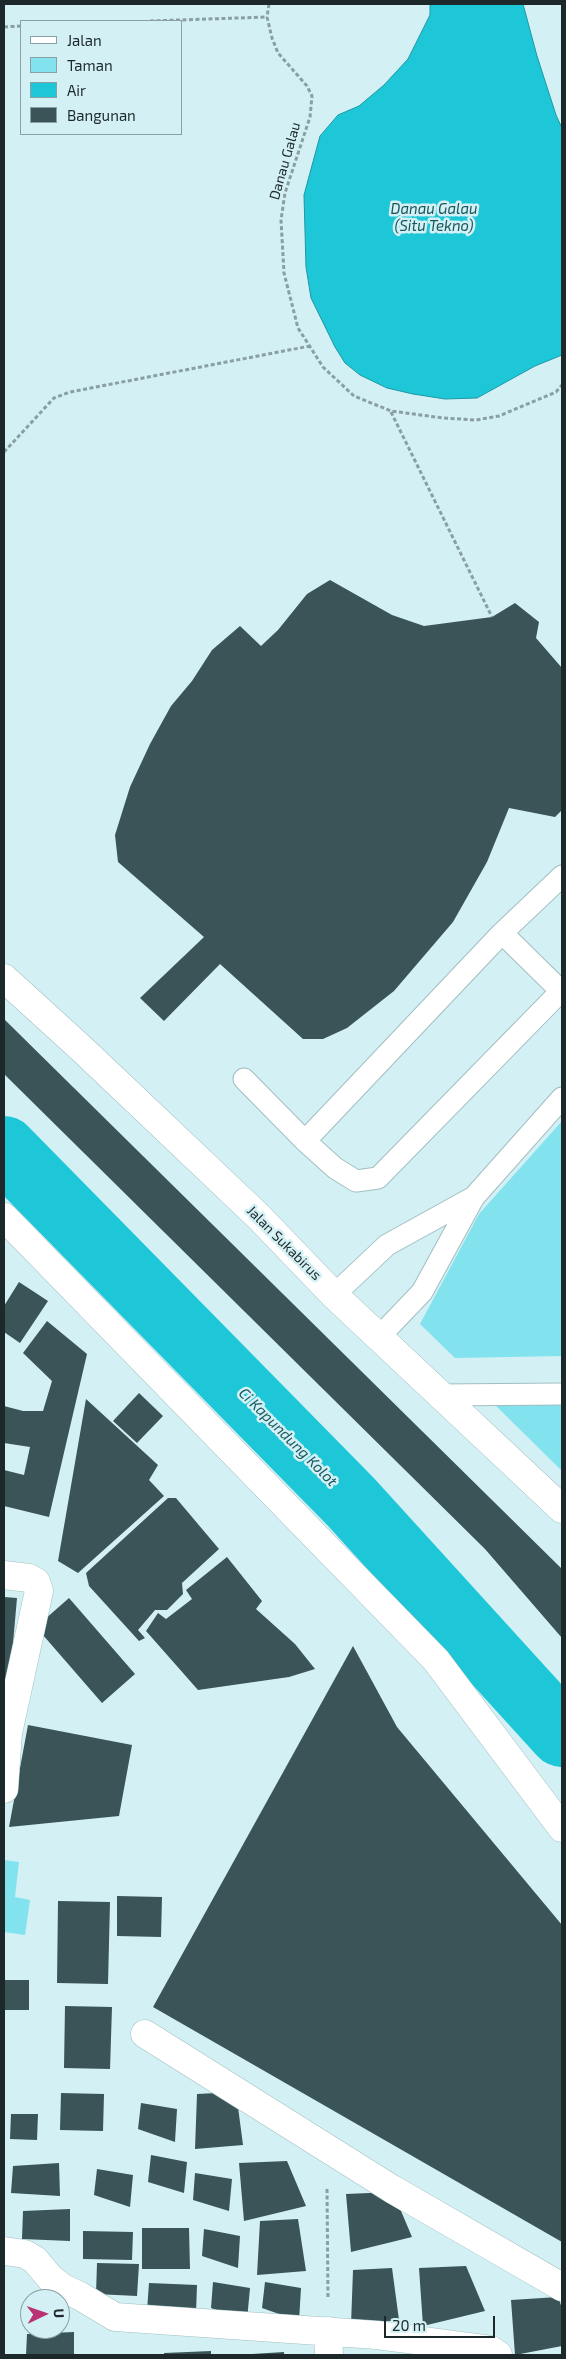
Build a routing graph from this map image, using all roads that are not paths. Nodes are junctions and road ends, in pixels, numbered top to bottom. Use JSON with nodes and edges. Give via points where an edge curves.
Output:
{"nodes":[{"id":1,"x":562,"y":876,"type":"edge"},
{"id":2,"x":502,"y":933,"type":"junction"},
{"id":3,"x":4,"y":978,"type":"edge"},
{"id":4,"x":561,"y":990,"type":"edge"},
{"id":5,"x":244,"y":1079,"type":"dead end"},
{"id":6,"x":562,"y":1098,"type":"edge"},
{"id":7,"x":305,"y":1141,"type":"junction"},
{"id":8,"x":474,"y":1196,"type":"junction"},
{"id":9,"x":4,"y":1217,"type":"edge"},
{"id":10,"x":334,"y":1295,"type":"junction"},
{"id":11,"x":379,"y":1337,"type":"junction"},
{"id":12,"x":562,"y":1394,"type":"edge"},
{"id":13,"x":440,"y":1395,"type":"junction"},
{"id":14,"x":562,"y":1509,"type":"edge"},
{"id":15,"x":4,"y":1575,"type":"edge"},
{"id":16,"x":6,"y":1733,"type":"edge"},
{"id":17,"x":4,"y":1789,"type":"edge"},
{"id":18,"x":562,"y":1828,"type":"edge"},
{"id":19,"x":145,"y":2034,"type":"dead end"},
{"id":20,"x":4,"y":2251,"type":"edge"},
{"id":21,"x":562,"y":2287,"type":"edge"},
{"id":22,"x":328,"y":2343,"type":"edge"},
{"id":23,"x":498,"y":2355,"type":"edge"}],
"edges":[{"from":1,"to":2,"type":"lane"},
{"from":2,"to":4,"type":"lane"},
{"from":2,"to":7,"type":"lane"},
{"from":3,"to":10,"type":"street","name":"Jalan Sukabirus","via":[[252,1210]]},
{"from":4,"to":7,"type":"lane","via":[[378,1178],[356,1181],[335,1168]]},
{"from":5,"to":7,"type":"lane"},
{"from":6,"to":8,"type":"lane"},
{"from":8,"to":10,"type":"lane","via":[[387,1245]]},
{"from":8,"to":11,"type":"lane","via":[[422,1292]]},
{"from":9,"to":18,"type":"street","via":[[436,1660]]},
{"from":10,"to":11,"type":"street","name":"Jalan Sukabirus"},
{"from":11,"to":13,"type":"street","name":"Jalan Sukabirus"},
{"from":12,"to":13,"type":"lane"},
{"from":13,"to":14,"type":"street","name":"Jalan Sukabirus"},
{"from":15,"to":16,"type":"street","via":[[29,1578],[36,1582],[39,1591]]},
{"from":16,"to":17,"type":"street"},
{"from":19,"to":21,"type":"street","via":[[392,2189]]},
{"from":20,"to":22,"type":"street","via":[[25,2254],[63,2288],[115,2317]]},
{"from":22,"to":23,"type":"street","via":[[377,2335],[491,2350]]}]}
